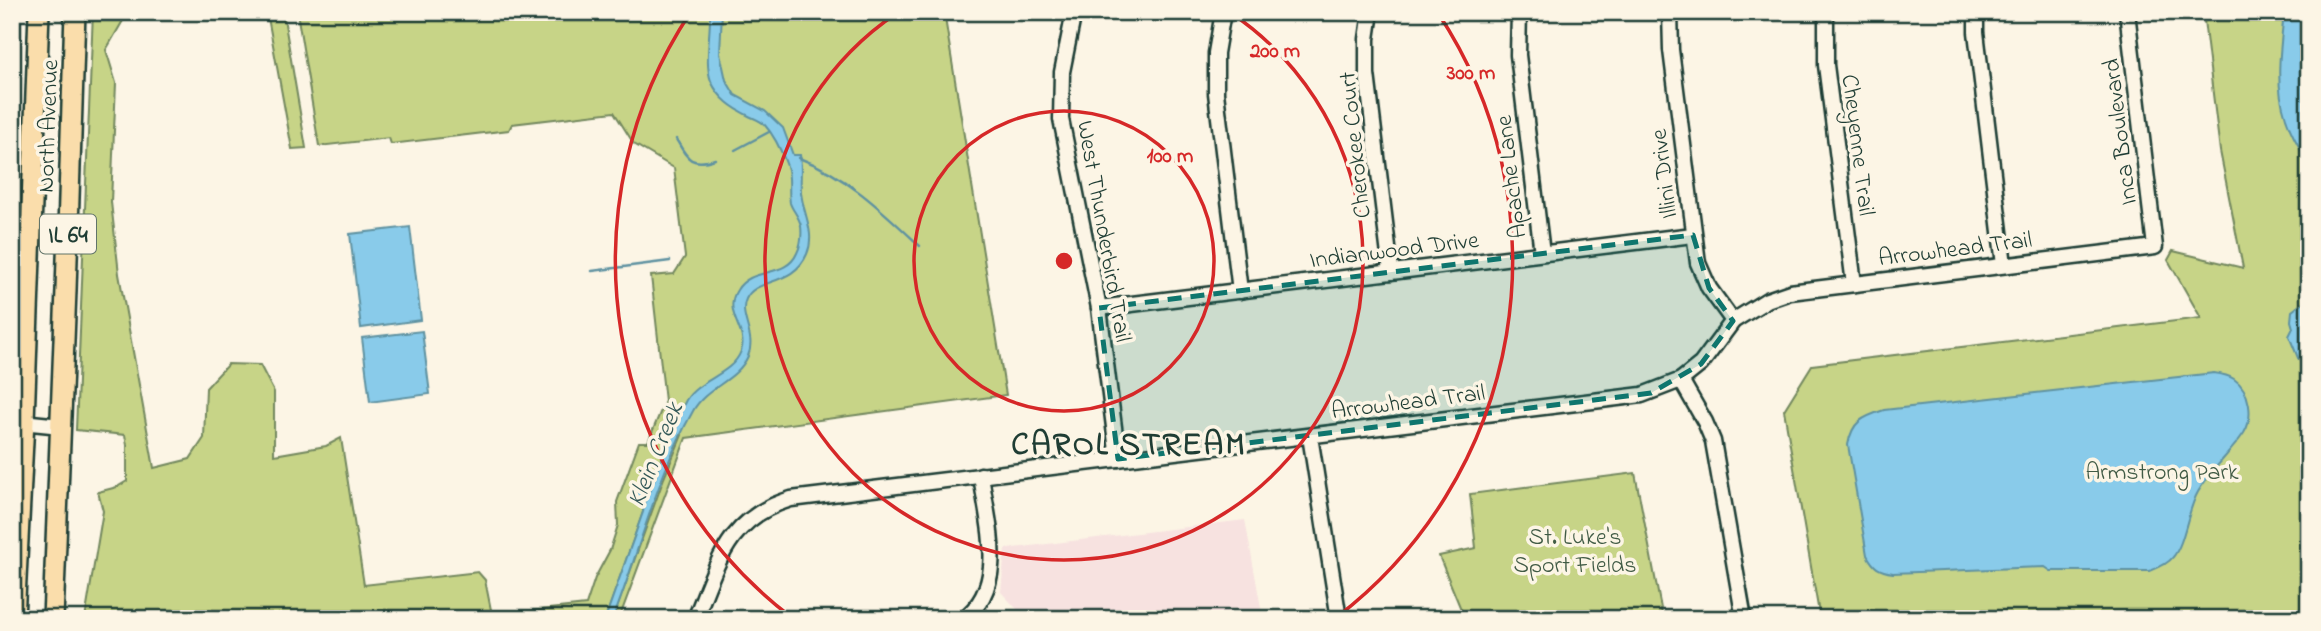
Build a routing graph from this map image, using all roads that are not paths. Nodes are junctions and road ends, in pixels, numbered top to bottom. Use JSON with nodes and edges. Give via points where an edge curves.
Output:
{"nodes":[{"id":1,"x":39,"y":12,"type":"edge"},
{"id":2,"x":75,"y":12,"type":"edge"},
{"id":3,"x":1074,"y":12,"type":"edge"},
{"id":4,"x":1223,"y":12,"type":"edge"},
{"id":5,"x":1371,"y":12,"type":"edge"},
{"id":6,"x":1519,"y":12,"type":"edge"},
{"id":7,"x":1670,"y":12,"type":"edge"},
{"id":8,"x":1826,"y":12,"type":"edge"},
{"id":9,"x":1976,"y":12,"type":"edge"},
{"id":10,"x":2127,"y":12,"type":"edge"},
{"id":11,"x":1693,"y":235,"type":"junction"},
{"id":12,"x":2155,"y":247,"type":"joint"},
{"id":13,"x":1542,"y":253,"type":"junction"},
{"id":14,"x":2004,"y":265,"type":"junction"},
{"id":15,"x":1391,"y":272,"type":"junction"},
{"id":16,"x":1854,"y":284,"type":"junction"},
{"id":17,"x":1240,"y":291,"type":"junction"},
{"id":18,"x":1099,"y":309,"type":"junction"},
{"id":19,"x":1733,"y":321,"type":"junction"},
{"id":20,"x":1681,"y":380,"type":"junction"},
{"id":21,"x":18,"y":421,"type":"edge"},
{"id":22,"x":61,"y":426,"type":"junction"},
{"id":23,"x":1310,"y":436,"type":"junction"},
{"id":24,"x":1118,"y":459,"type":"junction"},
{"id":25,"x":981,"y":475,"type":"junction"},
{"id":26,"x":14,"y":619,"type":"edge"},
{"id":27,"x":53,"y":619,"type":"edge"},
{"id":28,"x":695,"y":619,"type":"edge"},
{"id":29,"x":963,"y":619,"type":"edge"},
{"id":30,"x":1339,"y":619,"type":"edge"},
{"id":31,"x":1744,"y":619,"type":"edge"}],
"edges":[{"from":1,"to":21,"type":"main road","name":"North Avenue","number":"IL 64"},
{"from":2,"to":22,"type":"main road","name":"North Avenue","number":"IL 64"},
{"from":3,"to":18,"type":"street","name":"West Thunderbird Trail","via":[[1062,72],[1061,119]]},
{"from":4,"to":17,"type":"street","via":[[1216,93]]},
{"from":5,"to":15,"type":"street","name":"Cherokee Court","via":[[1367,74]]},
{"from":6,"to":13,"type":"street","name":"Apache Lane","via":[[1518,55]]},
{"from":7,"to":11,"type":"street","name":"Illini Drive"},
{"from":8,"to":16,"type":"street","name":"Cheyenne Trail","via":[[1826,65]]},
{"from":9,"to":14,"type":"street"},
{"from":10,"to":12,"type":"street","name":"Inca Boulevard"},
{"from":11,"to":13,"type":"street","name":"Indianwood Drive"},
{"from":11,"to":19,"type":"street","name":"Illini Drive","via":[[1703,277]]},
{"from":12,"to":14,"type":"street","name":"Arrowhead Trail"},
{"from":13,"to":15,"type":"street","name":"Indianwood Drive"},
{"from":14,"to":16,"type":"street","name":"Arrowhead Trail"},
{"from":15,"to":17,"type":"street","name":"Indianwood Drive"},
{"from":16,"to":19,"type":"street","name":"Arrowhead Trail","via":[[1790,292]]},
{"from":17,"to":18,"type":"street","name":"Indianwood Drive"},
{"from":18,"to":24,"type":"street","name":"West Thunderbird Trail"},
{"from":19,"to":20,"type":"street","name":"Arrowhead Trail","via":[[1701,365]]},
{"from":20,"to":23,"type":"street","name":"Arrowhead Trail","via":[[1642,395]]},
{"from":20,"to":31,"type":"street","via":[[1713,442]]},
{"from":21,"to":22,"type":"street"},
{"from":21,"to":26,"type":"main road","name":"North Avenue","number":"IL 64"},
{"from":22,"to":27,"type":"main road","name":"North Avenue","number":"IL 64"},
{"from":23,"to":24,"type":"street","name":"Arrowhead Trail"},
{"from":23,"to":30,"type":"street"},
{"from":24,"to":25,"type":"street","name":"Arrowhead Trail"},
{"from":25,"to":28,"type":"street","name":"Arrowhead Trail","via":[[791,499],[765,508],[733,535]]},
{"from":25,"to":29,"type":"street","via":[[992,566],[974,611]]}]}
